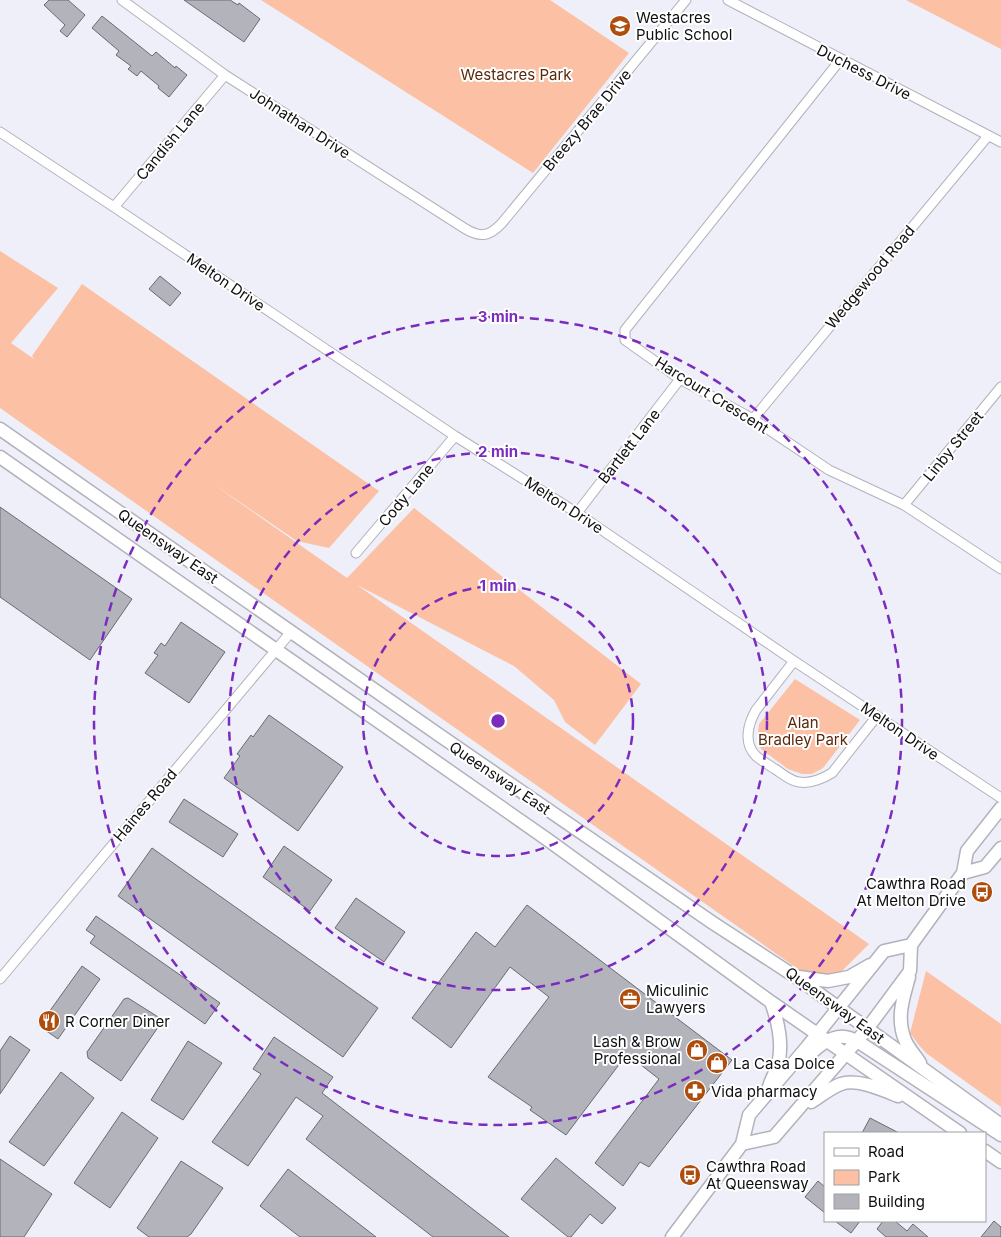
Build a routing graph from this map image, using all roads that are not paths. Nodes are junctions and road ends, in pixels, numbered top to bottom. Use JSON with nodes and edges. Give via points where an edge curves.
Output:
{"nodes":[{"id":1,"x":122,"y":0,"type":"edge"},
{"id":2,"x":686,"y":0,"type":"edge"},
{"id":3,"x":728,"y":0,"type":"edge"},
{"id":4,"x":841,"y":60,"type":"junction"},
{"id":5,"x":225,"y":75,"type":"junction"},
{"id":6,"x":0,"y":132,"type":"edge"},
{"id":7,"x":988,"y":136,"type":"junction"},
{"id":8,"x":1001,"y":142,"type":"edge"},
{"id":9,"x":114,"y":207,"type":"junction"},
{"id":10,"x":485,"y":235,"type":"joint"},
{"id":11,"x":680,"y":379,"type":"junction"},
{"id":12,"x":1001,"y":387,"type":"edge"},
{"id":13,"x":753,"y":419,"type":"junction"},
{"id":14,"x":0,"y":430,"type":"edge"},
{"id":15,"x":455,"y":436,"type":"junction"},
{"id":16,"x":0,"y":457,"type":"edge"},
{"id":17,"x":904,"y":506,"type":"junction"},
{"id":18,"x":577,"y":513,"type":"junction"},
{"id":19,"x":356,"y":553,"type":"dead end"},
{"id":20,"x":1001,"y":569,"type":"edge"},
{"id":21,"x":291,"y":632,"type":"junction"},
{"id":22,"x":276,"y":650,"type":"junction"},
{"id":23,"x":794,"y":660,"type":"junction"},
{"id":24,"x":877,"y":716,"type":"junction"},
{"id":25,"x":1001,"y":798,"type":"edge"},
{"id":26,"x":1001,"y":808,"type":"edge"},
{"id":27,"x":1001,"y":848,"type":"edge"},
{"id":28,"x":963,"y":873,"type":"junction"},
{"id":29,"x":911,"y":945,"type":"junction"},
{"id":30,"x":876,"y":961,"type":"junction"},
{"id":31,"x":910,"y":970,"type":"junction"},
{"id":32,"x":796,"y":976,"type":"junction"},
{"id":33,"x":0,"y":979,"type":"edge"},
{"id":34,"x":771,"y":1002,"type":"junction"},
{"id":35,"x":839,"y":1007,"type":"junction"},
{"id":36,"x":867,"y":1028,"type":"junction"},
{"id":37,"x":822,"y":1038,"type":"junction"},
{"id":38,"x":857,"y":1041,"type":"junction"},
{"id":39,"x":846,"y":1054,"type":"junction"},
{"id":40,"x":925,"y":1070,"type":"junction"},
{"id":41,"x":766,"y":1095,"type":"junction"},
{"id":42,"x":918,"y":1104,"type":"junction"},
{"id":43,"x":796,"y":1112,"type":"junction"},
{"id":44,"x":1001,"y":1125,"type":"edge"},
{"id":45,"x":959,"y":1132,"type":"edge"},
{"id":46,"x":1001,"y":1135,"type":"edge"},
{"id":47,"x":742,"y":1144,"type":"junction"},
{"id":48,"x":986,"y":1151,"type":"edge"},
{"id":49,"x":1001,"y":1162,"type":"edge"},
{"id":50,"x":672,"y":1237,"type":"edge"}],
"edges":[{"from":1,"to":5,"type":"street","name":"Johnathan Drive"},
{"from":2,"to":10,"type":"street","name":"Breezy Brae Drive","via":[[502,223]]},
{"from":3,"to":4,"type":"street","name":"Duchess Drive"},
{"from":4,"to":7,"type":"street","name":"Duchess Drive"},
{"from":4,"to":11,"type":"street","name":"Harcourt Crescent","via":[[625,330],[625,340]]},
{"from":5,"to":9,"type":"street","name":"Candish Lane"},
{"from":5,"to":10,"type":"street","name":"Johnathan Drive","via":[[474,234]]},
{"from":6,"to":9,"type":"street","name":"Melton Drive"},
{"from":7,"to":8,"type":"street","name":"Duchess Drive"},
{"from":7,"to":13,"type":"street","name":"Wedgewood Road"},
{"from":9,"to":15,"type":"street","name":"Melton Drive"},
{"from":11,"to":13,"type":"street","name":"Harcourt Crescent"},
{"from":11,"to":18,"type":"street","name":"Bartlett Lane"},
{"from":12,"to":17,"type":"street","name":"Linby Street"},
{"from":13,"to":17,"type":"street","name":"Harcourt Crescent","via":[[829,470]]},
{"from":14,"to":21,"type":"main road","name":"Queensway East"},
{"from":15,"to":18,"type":"street","name":"Melton Drive"},
{"from":15,"to":19,"type":"street","name":"Cody Lane"},
{"from":16,"to":22,"type":"main road","name":"Queensway East"},
{"from":17,"to":20,"type":"street","name":"Harcourt Crescent"},
{"from":18,"to":23,"type":"street","name":"Melton Drive"},
{"from":21,"to":22,"type":"street","name":"Haines Road"},
{"from":21,"to":32,"type":"main road","name":"Queensway East"},
{"from":22,"to":33,"type":"street","name":"Haines Road"},
{"from":22,"to":34,"type":"main road","name":"Queensway East","via":[[548,840]]},
{"from":23,"to":24,"type":"street","name":"Melton Drive"},
{"from":23,"to":24,"type":"street","via":[[753,716],[748,741],[756,756],[792,780],[810,782],[822,779],[832,774]]},
{"from":24,"to":25,"type":"street","name":"Melton Drive"},
{"from":26,"to":28,"type":"main road","via":[[967,851]]},
{"from":27,"to":28,"type":"main road","via":[[985,867]]},
{"from":28,"to":29,"type":"main road"},
{"from":29,"to":30,"type":"main road","via":[[884,951]]},
{"from":29,"to":31,"type":"main road"},
{"from":30,"to":32,"type":"main road","via":[[849,977],[828,981]]},
{"from":30,"to":35,"type":"main road"},
{"from":31,"to":36,"type":"main road"},
{"from":31,"to":40,"type":"main road","via":[[900,1020],[905,1040]]},
{"from":32,"to":35,"type":"main road","name":"Queensway East"},
{"from":34,"to":37,"type":"main road","name":"Queensway East"},
{"from":34,"to":41,"type":"main road","via":[[780,1048],[778,1064]]},
{"from":35,"to":36,"type":"main road","name":"Queensway East"},
{"from":35,"to":37,"type":"main road"},
{"from":36,"to":38,"type":"main road"},
{"from":36,"to":40,"type":"main road","name":"Queensway East"},
{"from":37,"to":38,"type":"main road","via":[[846,1036]]},
{"from":37,"to":39,"type":"main road","name":"Queensway East"},
{"from":37,"to":41,"type":"main road"},
{"from":38,"to":39,"type":"main road"},
{"from":38,"to":46,"type":"main road"},
{"from":39,"to":42,"type":"main road","name":"Queensway East"},
{"from":39,"to":43,"type":"main road"},
{"from":40,"to":44,"type":"main road","name":"Queensway East"},
{"from":41,"to":47,"type":"main road","via":[[749,1115]]},
{"from":42,"to":43,"type":"main road","via":[[873,1086],[844,1083]]},
{"from":42,"to":45,"type":"main road","name":"Queensway East"},
{"from":43,"to":47,"type":"main road","via":[[774,1137]]},
{"from":47,"to":50,"type":"main road"},
{"from":48,"to":49,"type":"main road"}]}
